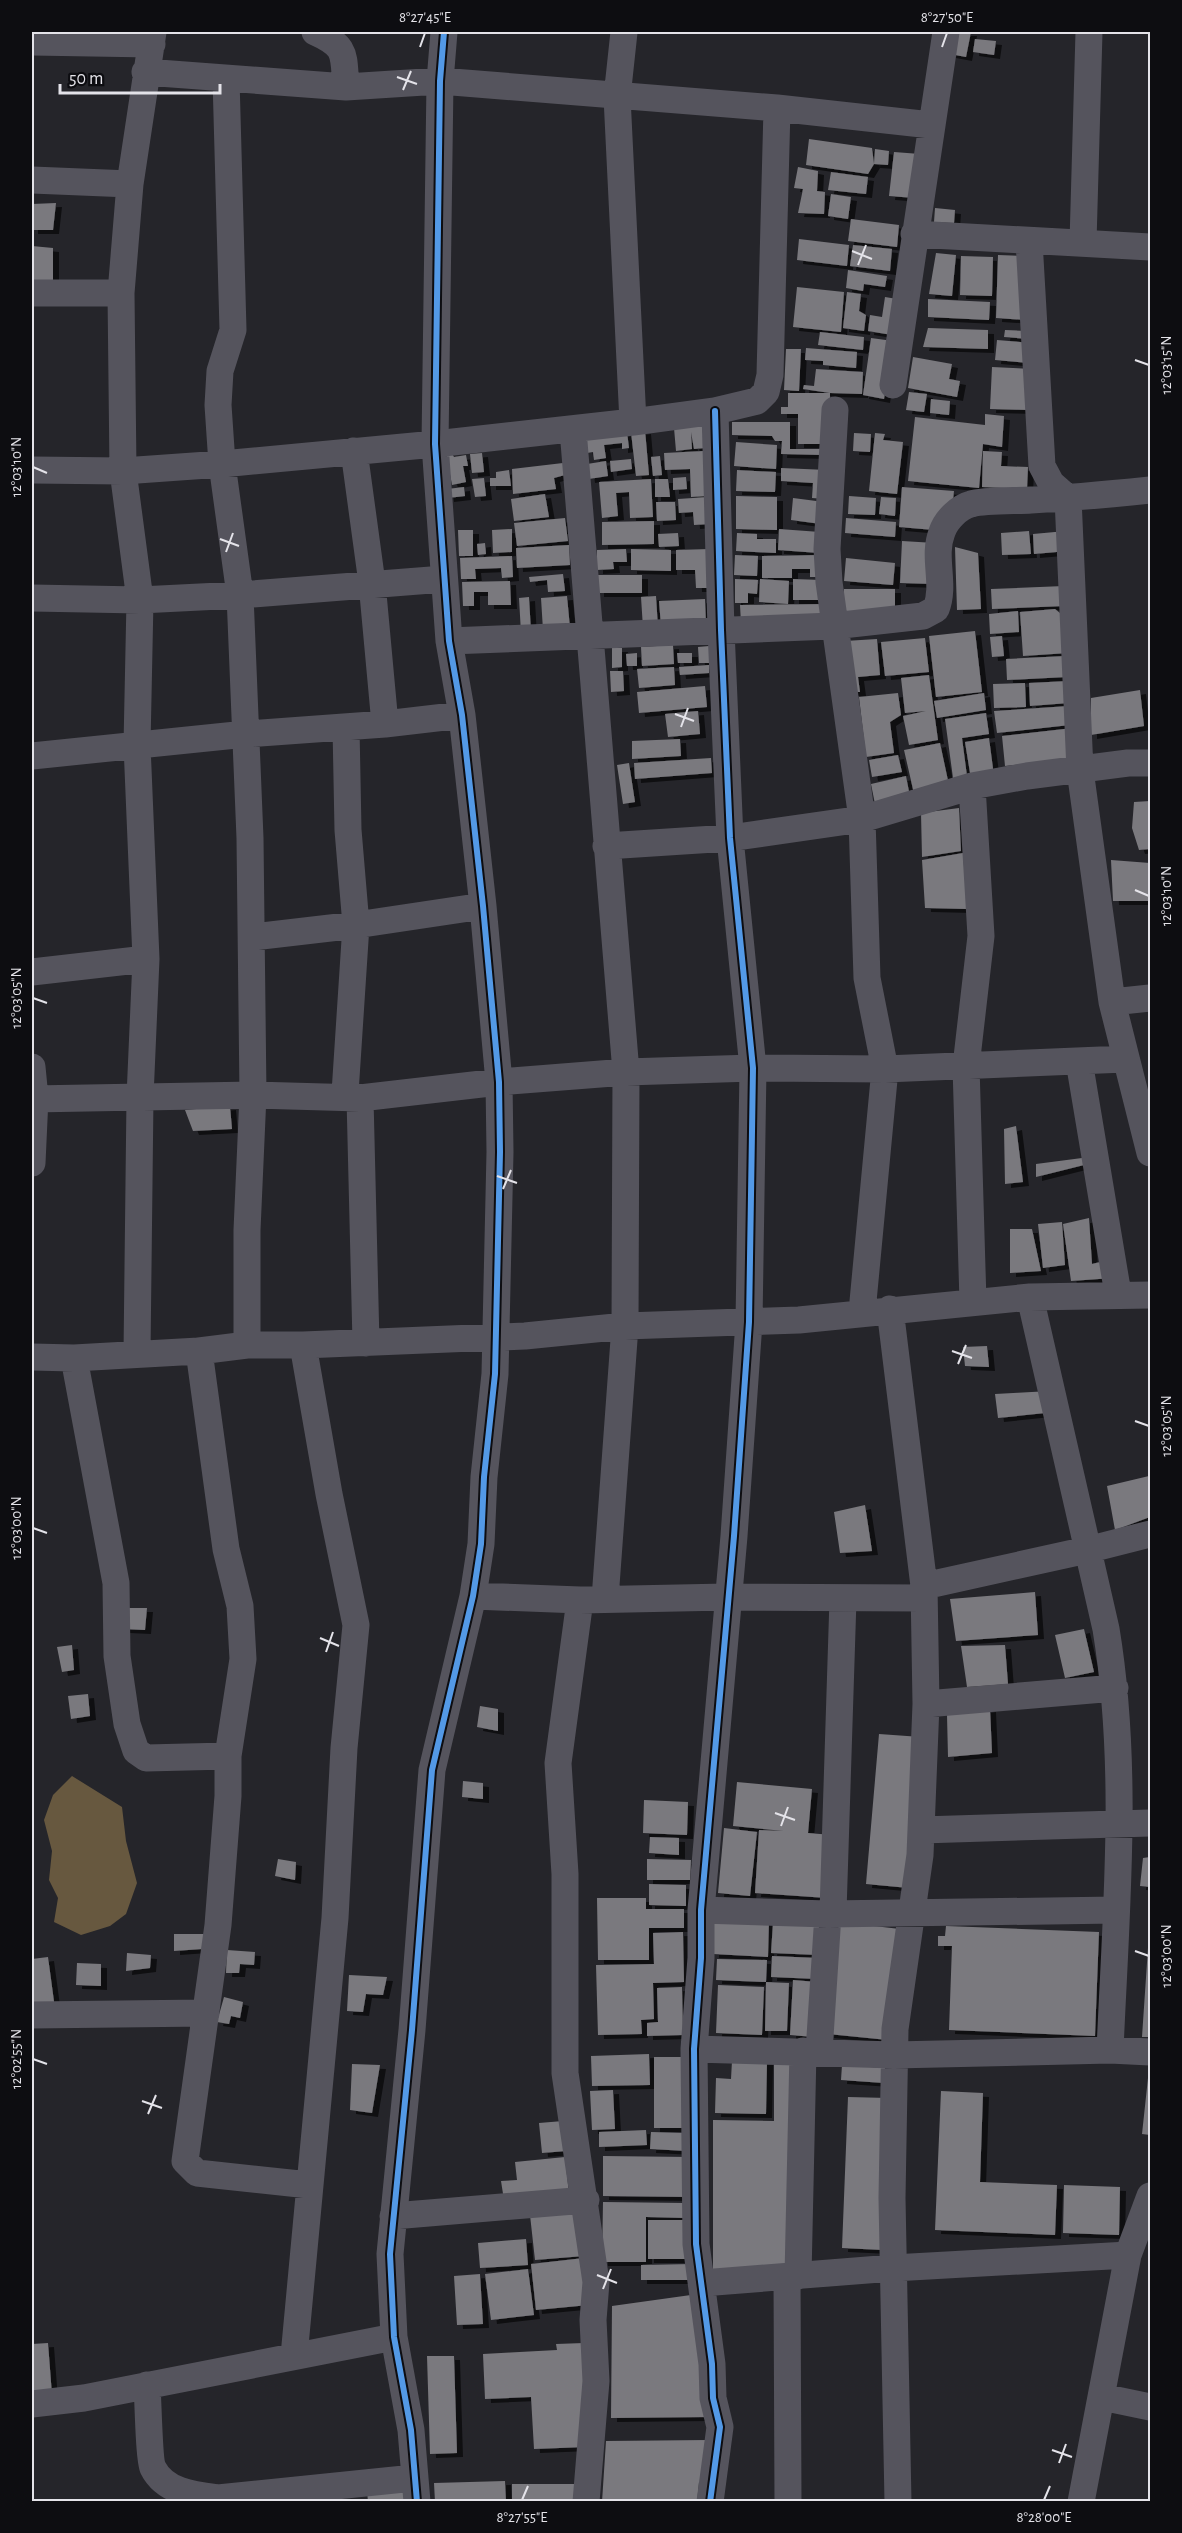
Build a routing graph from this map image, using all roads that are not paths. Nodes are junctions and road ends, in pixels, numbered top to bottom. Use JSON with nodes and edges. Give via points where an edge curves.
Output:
{"nodes":[{"id":1,"x":315,"y":32,"type":"edge"},
{"id":2,"x":444,"y":32,"type":"edge"},
{"id":3,"x":624,"y":32,"type":"edge"},
{"id":4,"x":946,"y":32,"type":"edge"},
{"id":5,"x":1089,"y":32,"type":"edge"},
{"id":6,"x":152,"y":38,"type":"edge"},
{"id":7,"x":32,"y":42,"type":"edge"},
{"id":8,"x":145,"y":72,"type":"junction"},
{"id":9,"x":226,"y":79,"type":"junction"},
{"id":10,"x":440,"y":81,"type":"junction"},
{"id":11,"x":346,"y":87,"type":"junction"},
{"id":12,"x":617,"y":97,"type":"junction"},
{"id":13,"x":777,"y":108,"type":"junction"},
{"id":14,"x":931,"y":125,"type":"junction"},
{"id":15,"x":32,"y":180,"type":"edge"},
{"id":16,"x":130,"y":184,"type":"junction"},
{"id":17,"x":915,"y":234,"type":"junction"},
{"id":18,"x":1029,"y":241,"type":"junction"},
{"id":19,"x":1083,"y":242,"type":"junction"},
{"id":20,"x":1150,"y":247,"type":"edge"},
{"id":21,"x":32,"y":293,"type":"edge"},
{"id":22,"x":121,"y":293,"type":"junction"},
{"id":23,"x":893,"y":385,"type":"dead end"},
{"id":24,"x":836,"y":410,"type":"dead end"},
{"id":25,"x":715,"y":411,"type":"junction"},
{"id":26,"x":633,"y":422,"type":"junction"},
{"id":27,"x":573,"y":430,"type":"junction"},
{"id":28,"x":435,"y":444,"type":"junction"},
{"id":29,"x":354,"y":451,"type":"junction"},
{"id":30,"x":222,"y":464,"type":"junction"},
{"id":31,"x":32,"y":470,"type":"edge"},
{"id":32,"x":123,"y":471,"type":"junction"},
{"id":33,"x":1150,"y":490,"type":"edge"},
{"id":34,"x":1068,"y":498,"type":"junction"},
{"id":35,"x":444,"y":579,"type":"junction"},
{"id":36,"x":372,"y":584,"type":"junction"},
{"id":37,"x":240,"y":595,"type":"junction"},
{"id":38,"x":32,"y":598,"type":"edge"},
{"id":39,"x":140,"y":600,"type":"junction"},
{"id":40,"x":833,"y":626,"type":"junction"},
{"id":41,"x":721,"y":630,"type":"junction"},
{"id":42,"x":591,"y":636,"type":"junction"},
{"id":43,"x":449,"y":641,"type":"junction"},
{"id":44,"x":462,"y":715,"type":"junction"},
{"id":45,"x":385,"y":724,"type":"junction"},
{"id":46,"x":346,"y":727,"type":"junction"},
{"id":47,"x":246,"y":734,"type":"junction"},
{"id":48,"x":137,"y":745,"type":"junction"},
{"id":49,"x":32,"y":756,"type":"edge"},
{"id":50,"x":1150,"y":763,"type":"edge"},
{"id":51,"x":1080,"y":770,"type":"junction"},
{"id":52,"x":972,"y":786,"type":"junction"},
{"id":53,"x":862,"y":819,"type":"junction"},
{"id":54,"x":730,"y":838,"type":"junction"},
{"id":55,"x":606,"y":846,"type":"junction"},
{"id":56,"x":483,"y":906,"type":"junction"},
{"id":57,"x":356,"y":925,"type":"junction"},
{"id":58,"x":253,"y":937,"type":"junction"},
{"id":59,"x":146,"y":959,"type":"junction"},
{"id":60,"x":32,"y":972,"type":"edge"},
{"id":61,"x":1150,"y":998,"type":"edge"},
{"id":62,"x":1112,"y":1002,"type":"junction"},
{"id":63,"x":1125,"y":1059,"type":"junction"},
{"id":64,"x":1079,"y":1061,"type":"junction"},
{"id":65,"x":966,"y":1066,"type":"junction"},
{"id":66,"x":32,"y":1067,"type":"edge"},
{"id":67,"x":753,"y":1068,"type":"junction"},
{"id":68,"x":885,"y":1069,"type":"junction"},
{"id":69,"x":626,"y":1072,"type":"junction"},
{"id":70,"x":500,"y":1082,"type":"junction"},
{"id":71,"x":253,"y":1095,"type":"junction"},
{"id":72,"x":33,"y":1098,"type":"edge"},
{"id":73,"x":140,"y":1098,"type":"junction"},
{"id":74,"x":360,"y":1098,"type":"junction"},
{"id":75,"x":1150,"y":1153,"type":"edge"},
{"id":76,"x":32,"y":1163,"type":"edge"},
{"id":77,"x":1118,"y":1294,"type":"junction"},
{"id":78,"x":1150,"y":1295,"type":"edge"},
{"id":79,"x":1030,"y":1297,"type":"junction"},
{"id":80,"x":972,"y":1302,"type":"junction"},
{"id":81,"x":890,"y":1310,"type":"junction"},
{"id":82,"x":862,"y":1312,"type":"junction"},
{"id":83,"x":748,"y":1322,"type":"junction"},
{"id":84,"x":625,"y":1326,"type":"junction"},
{"id":85,"x":496,"y":1337,"type":"junction"},
{"id":86,"x":366,"y":1343,"type":"junction"},
{"id":87,"x":248,"y":1345,"type":"junction"},
{"id":88,"x":303,"y":1345,"type":"junction"},
{"id":89,"x":200,"y":1351,"type":"junction"},
{"id":90,"x":137,"y":1353,"type":"junction"},
{"id":91,"x":32,"y":1357,"type":"edge"},
{"id":92,"x":74,"y":1358,"type":"junction"},
{"id":93,"x":1150,"y":1534,"type":"edge"},
{"id":94,"x":1087,"y":1550,"type":"junction"},
{"id":95,"x":924,"y":1592,"type":"junction"},
{"id":96,"x":473,"y":1596,"type":"junction"},
{"id":97,"x":727,"y":1597,"type":"junction"},
{"id":98,"x":593,"y":1599,"type":"junction"},
{"id":99,"x":843,"y":1599,"type":"junction"},
{"id":100,"x":1115,"y":1688,"type":"junction"},
{"id":101,"x":926,"y":1704,"type":"junction"},
{"id":102,"x":228,"y":1756,"type":"junction"},
{"id":103,"x":1118,"y":1823,"type":"junction"},
{"id":104,"x":1150,"y":1823,"type":"edge"},
{"id":105,"x":921,"y":1830,"type":"junction"},
{"id":106,"x":701,"y":1910,"type":"junction"},
{"id":107,"x":1116,"y":1910,"type":"junction"},
{"id":108,"x":912,"y":1911,"type":"junction"},
{"id":109,"x":830,"y":1913,"type":"junction"},
{"id":110,"x":206,"y":2013,"type":"junction"},
{"id":111,"x":32,"y":2015,"type":"edge"},
{"id":112,"x":694,"y":2049,"type":"junction"},
{"id":113,"x":1110,"y":2050,"type":"junction"},
{"id":114,"x":811,"y":2051,"type":"junction"},
{"id":115,"x":1150,"y":2052,"type":"edge"},
{"id":116,"x":894,"y":2055,"type":"junction"},
{"id":117,"x":309,"y":2185,"type":"junction"},
{"id":118,"x":1150,"y":2196,"type":"edge"},
{"id":119,"x":586,"y":2200,"type":"junction"},
{"id":120,"x":393,"y":2216,"type":"junction"},
{"id":121,"x":1128,"y":2255,"type":"junction"},
{"id":122,"x":893,"y":2268,"type":"junction"},
{"id":123,"x":792,"y":2276,"type":"junction"},
{"id":124,"x":702,"y":2283,"type":"junction"},
{"id":125,"x":394,"y":2337,"type":"junction"},
{"id":126,"x":294,"y":2356,"type":"junction"},
{"id":127,"x":147,"y":2385,"type":"junction"},
{"id":128,"x":1102,"y":2397,"type":"junction"},
{"id":129,"x":32,"y":2404,"type":"edge"},
{"id":130,"x":1150,"y":2407,"type":"edge"},
{"id":131,"x":416,"y":2490,"type":"edge"},
{"id":132,"x":189,"y":2498,"type":"edge"},
{"id":133,"x":586,"y":2502,"type":"edge"},
{"id":134,"x":710,"y":2502,"type":"edge"},
{"id":135,"x":788,"y":2502,"type":"edge"},
{"id":136,"x":898,"y":2502,"type":"edge"},
{"id":137,"x":1081,"y":2502,"type":"edge"}],
"edges":[{"from":1,"to":11,"type":"street","via":[[335,41],[342,50]]},
{"from":2,"to":10,"type":"street"},
{"from":3,"to":12,"type":"street"},
{"from":4,"to":14,"type":"street"},
{"from":5,"to":19,"type":"street"},
{"from":6,"to":7,"type":"street"},
{"from":6,"to":8,"type":"street"},
{"from":8,"to":9,"type":"street"},
{"from":8,"to":16,"type":"street"},
{"from":9,"to":11,"type":"street"},
{"from":9,"to":30,"type":"street","via":[[233,330],[220,371]]},
{"from":10,"to":11,"type":"street"},
{"from":10,"to":12,"type":"street"},
{"from":10,"to":28,"type":"street"},
{"from":12,"to":13,"type":"street"},
{"from":12,"to":26,"type":"street"},
{"from":13,"to":14,"type":"street"},
{"from":13,"to":25,"type":"street","via":[[770,375],[766,392],[757,401]]},
{"from":14,"to":17,"type":"street"},
{"from":15,"to":16,"type":"street"},
{"from":16,"to":22,"type":"street"},
{"from":17,"to":18,"type":"street"},
{"from":17,"to":23,"type":"street"},
{"from":18,"to":19,"type":"street"},
{"from":18,"to":34,"type":"street","via":[[1042,466],[1051,483]]},
{"from":19,"to":20,"type":"street"},
{"from":21,"to":22,"type":"street"},
{"from":22,"to":32,"type":"street"},
{"from":24,"to":40,"type":"street","via":[[827,549]]},
{"from":25,"to":26,"type":"street"},
{"from":25,"to":41,"type":"street"},
{"from":26,"to":27,"type":"street"},
{"from":27,"to":28,"type":"street"},
{"from":27,"to":42,"type":"street"},
{"from":28,"to":29,"type":"street"},
{"from":28,"to":35,"type":"street"},
{"from":29,"to":30,"type":"street"},
{"from":29,"to":36,"type":"street"},
{"from":30,"to":32,"type":"street"},
{"from":30,"to":37,"type":"street"},
{"from":31,"to":32,"type":"street"},
{"from":32,"to":39,"type":"street"},
{"from":33,"to":34,"type":"street"},
{"from":34,"to":40,"type":"street","via":[[971,504],[951,517],[942,532],[936,609],[923,616]]},
{"from":34,"to":51,"type":"street"},
{"from":35,"to":36,"type":"street"},
{"from":35,"to":43,"type":"street"},
{"from":36,"to":37,"type":"street"},
{"from":36,"to":45,"type":"street"},
{"from":37,"to":39,"type":"street"},
{"from":37,"to":47,"type":"street"},
{"from":38,"to":39,"type":"street"},
{"from":39,"to":48,"type":"street"},
{"from":40,"to":41,"type":"street"},
{"from":40,"to":53,"type":"street"},
{"from":41,"to":42,"type":"street"},
{"from":41,"to":54,"type":"street"},
{"from":42,"to":43,"type":"street"},
{"from":42,"to":55,"type":"street"},
{"from":43,"to":44,"type":"street"},
{"from":44,"to":45,"type":"street"},
{"from":44,"to":56,"type":"street"},
{"from":45,"to":46,"type":"street"},
{"from":46,"to":47,"type":"street"},
{"from":46,"to":57,"type":"street","via":[[348,830]]},
{"from":47,"to":48,"type":"street"},
{"from":47,"to":58,"type":"street"},
{"from":48,"to":49,"type":"street"},
{"from":48,"to":59,"type":"street"},
{"from":50,"to":51,"type":"street"},
{"from":51,"to":52,"type":"street"},
{"from":51,"to":62,"type":"street"},
{"from":52,"to":53,"type":"street"},
{"from":52,"to":65,"type":"street","via":[[981,936]]},
{"from":53,"to":54,"type":"street"},
{"from":53,"to":68,"type":"street","via":[[867,978]]},
{"from":54,"to":55,"type":"street"},
{"from":54,"to":67,"type":"street"},
{"from":55,"to":69,"type":"street"},
{"from":56,"to":57,"type":"street"},
{"from":56,"to":70,"type":"street"},
{"from":57,"to":58,"type":"street"},
{"from":57,"to":74,"type":"street","via":[[345,1093]]},
{"from":58,"to":71,"type":"street"},
{"from":59,"to":60,"type":"street"},
{"from":59,"to":73,"type":"street"},
{"from":61,"to":62,"type":"street"},
{"from":62,"to":63,"type":"street"},
{"from":63,"to":64,"type":"street"},
{"from":63,"to":75,"type":"street"},
{"from":64,"to":65,"type":"street"},
{"from":64,"to":77,"type":"street"},
{"from":65,"to":68,"type":"street"},
{"from":65,"to":80,"type":"street"},
{"from":66,"to":72,"type":"street"},
{"from":67,"to":68,"type":"street"},
{"from":67,"to":69,"type":"street"},
{"from":67,"to":83,"type":"street"},
{"from":68,"to":82,"type":"street"},
{"from":69,"to":70,"type":"street"},
{"from":69,"to":84,"type":"street"},
{"from":70,"to":74,"type":"street"},
{"from":70,"to":85,"type":"street"},
{"from":71,"to":73,"type":"street"},
{"from":71,"to":74,"type":"street"},
{"from":71,"to":87,"type":"street","via":[[247,1230]]},
{"from":72,"to":73,"type":"street"},
{"from":72,"to":76,"type":"street"},
{"from":73,"to":90,"type":"street"},
{"from":74,"to":86,"type":"street"},
{"from":77,"to":78,"type":"street"},
{"from":77,"to":79,"type":"street"},
{"from":79,"to":80,"type":"street"},
{"from":79,"to":94,"type":"street"},
{"from":80,"to":81,"type":"street"},
{"from":81,"to":82,"type":"street"},
{"from":81,"to":95,"type":"street"},
{"from":82,"to":83,"type":"street"},
{"from":83,"to":84,"type":"street"},
{"from":83,"to":97,"type":"street"},
{"from":84,"to":85,"type":"street"},
{"from":84,"to":98,"type":"street"},
{"from":85,"to":86,"type":"street"},
{"from":85,"to":96,"type":"street","via":[[481,1544]]},
{"from":86,"to":88,"type":"street"},
{"from":87,"to":88,"type":"street"},
{"from":87,"to":89,"type":"street"},
{"from":88,"to":117,"type":"street","via":[[356,1626],[344,1748],[335,1918]]},
{"from":89,"to":90,"type":"street"},
{"from":89,"to":102,"type":"street","via":[[226,1549],[240,1606],[243,1659]]},
{"from":90,"to":92,"type":"street"},
{"from":91,"to":92,"type":"street"},
{"from":92,"to":102,"type":"street","via":[[116,1583],[117,1656],[127,1724],[136,1750],[146,1758]]},
{"from":93,"to":94,"type":"street"},
{"from":94,"to":95,"type":"street"},
{"from":94,"to":100,"type":"street"},
{"from":95,"to":99,"type":"street"},
{"from":95,"to":101,"type":"street"},
{"from":96,"to":98,"type":"street"},
{"from":96,"to":120,"type":"street","via":[[432,1770]]},
{"from":97,"to":98,"type":"street"},
{"from":97,"to":99,"type":"street"},
{"from":97,"to":106,"type":"street"},
{"from":98,"to":119,"type":"street","via":[[558,1763],[565,1874],[565,2073]]},
{"from":99,"to":109,"type":"street"},
{"from":100,"to":101,"type":"street"},
{"from":100,"to":103,"type":"street"},
{"from":101,"to":105,"type":"street"},
{"from":102,"to":110,"type":"street","via":[[218,1925]]},
{"from":103,"to":104,"type":"street"},
{"from":103,"to":105,"type":"street"},
{"from":103,"to":107,"type":"street"},
{"from":105,"to":108,"type":"street"},
{"from":106,"to":109,"type":"street"},
{"from":106,"to":112,"type":"street"},
{"from":107,"to":108,"type":"street"},
{"from":107,"to":113,"type":"street"},
{"from":108,"to":109,"type":"street"},
{"from":108,"to":116,"type":"street"},
{"from":109,"to":114,"type":"street"},
{"from":110,"to":111,"type":"street"},
{"from":110,"to":117,"type":"street","via":[[185,2161],[197,2173]]},
{"from":112,"to":114,"type":"street"},
{"from":112,"to":124,"type":"street","via":[[696,2244]]},
{"from":113,"to":115,"type":"street"},
{"from":113,"to":116,"type":"street"},
{"from":114,"to":116,"type":"street"},
{"from":114,"to":123,"type":"street"},
{"from":116,"to":122,"type":"street"},
{"from":117,"to":126,"type":"street"},
{"from":118,"to":121,"type":"street"},
{"from":119,"to":120,"type":"street"},
{"from":119,"to":133,"type":"street","via":[[596,2282],[596,2381]]},
{"from":120,"to":125,"type":"street","via":[[390,2254]]},
{"from":121,"to":122,"type":"street"},
{"from":121,"to":128,"type":"street"},
{"from":122,"to":123,"type":"street"},
{"from":122,"to":136,"type":"street"},
{"from":123,"to":124,"type":"street"},
{"from":123,"to":135,"type":"street"},
{"from":124,"to":134,"type":"street","via":[[713,2398],[720,2427]]},
{"from":125,"to":126,"type":"street"},
{"from":125,"to":131,"type":"street","via":[[411,2430]]},
{"from":126,"to":127,"type":"street"},
{"from":127,"to":129,"type":"street"},
{"from":127,"to":132,"type":"street","via":[[152,2467],[165,2483]]},
{"from":128,"to":130,"type":"street"},
{"from":128,"to":137,"type":"street"},
{"from":131,"to":132,"type":"street"}]}
